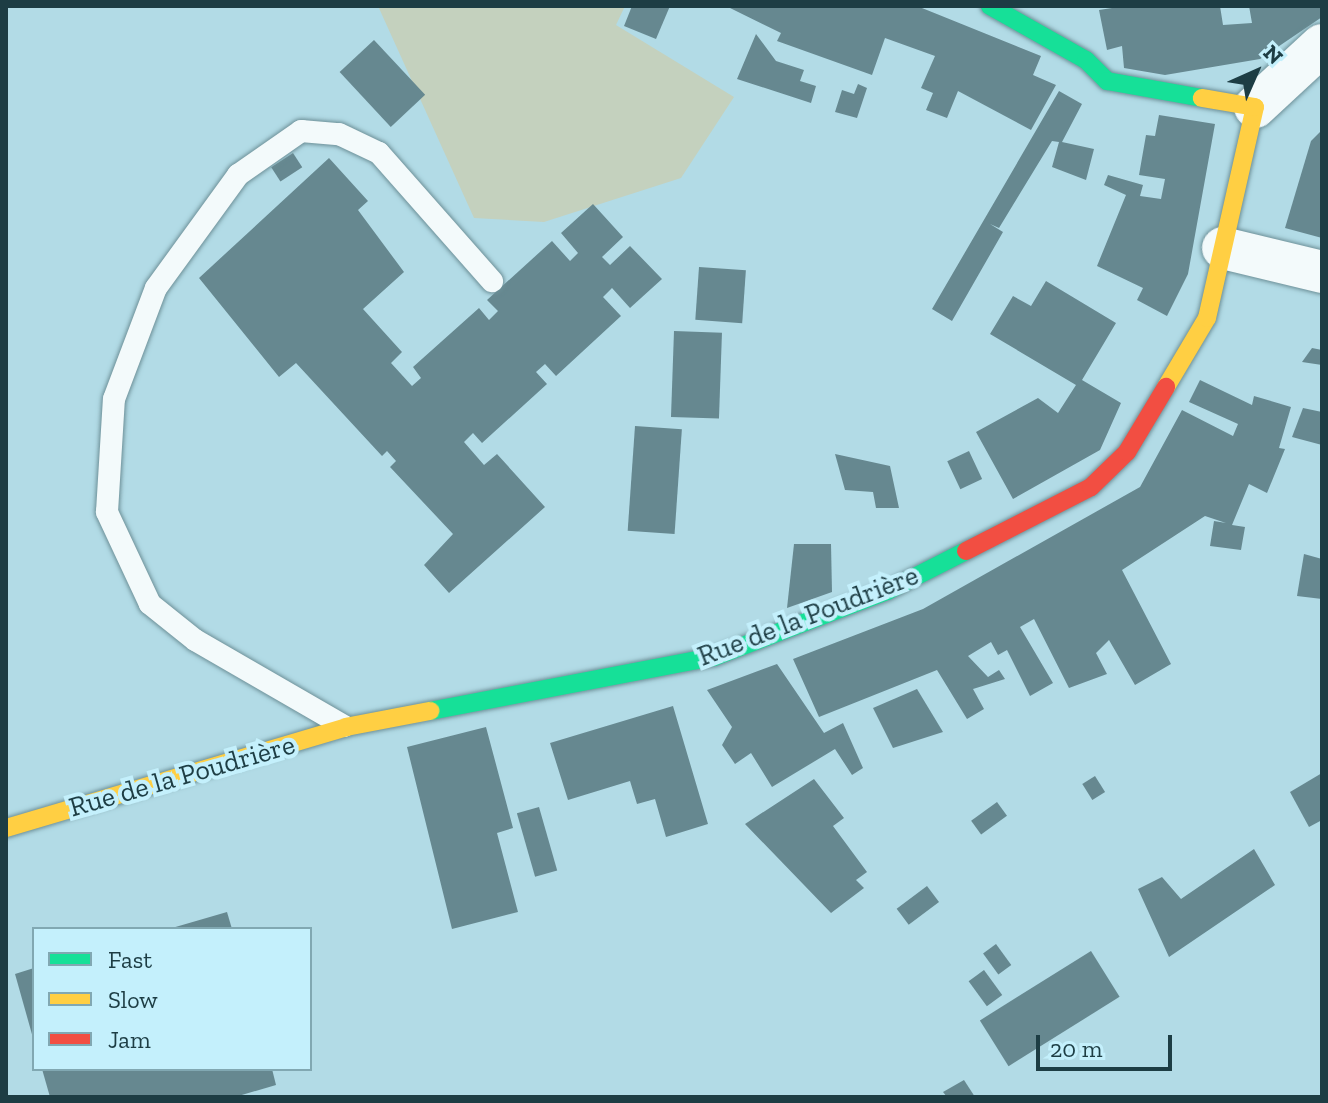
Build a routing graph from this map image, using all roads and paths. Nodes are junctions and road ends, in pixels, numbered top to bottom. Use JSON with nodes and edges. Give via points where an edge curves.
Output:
{"nodes":[{"id":1,"x":990,"y":6,"type":"edge"},
{"id":2,"x":1322,"y":45,"type":"edge"},
{"id":3,"x":1255,"y":107,"type":"junction"},
{"id":4,"x":1223,"y":248,"type":"junction"},
{"id":5,"x":1322,"y":272,"type":"edge"},
{"id":6,"x":492,"y":281,"type":"dead end"},
{"id":7,"x":346,"y":727,"type":"junction"},
{"id":8,"x":6,"y":828,"type":"edge"}],
"edges":[{"from":1,"to":3,"type":"street","via":[[1059,42],[1107,81]]},
{"from":2,"to":3,"type":"street"},
{"from":3,"to":4,"type":"street","name":"Rue de la Poudrière"},
{"from":4,"to":5,"type":"street"},
{"from":4,"to":7,"type":"street","name":"Rue de la Poudrière","via":[[1207,318],[1127,452],[1091,487],[887,591],[714,657]]},
{"from":6,"to":7,"type":"lane","via":[[379,153],[339,134],[301,131],[238,175],[156,288],[114,399],[107,512],[150,604],[195,640]]},
{"from":7,"to":8,"type":"street","name":"Rue de la Poudrière"}]}
